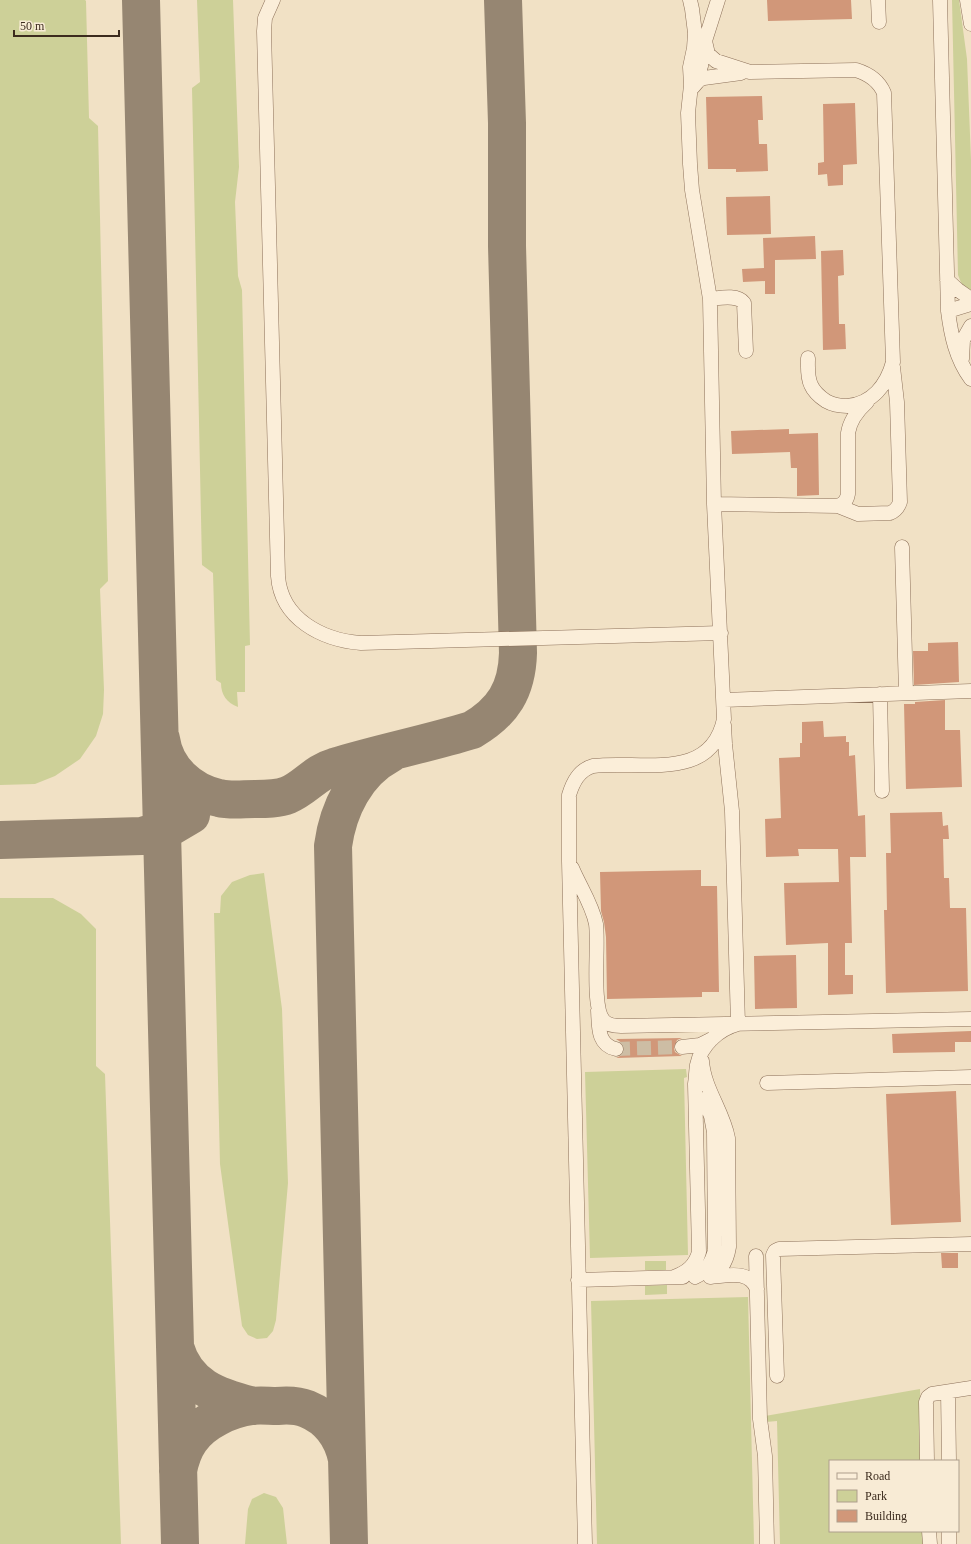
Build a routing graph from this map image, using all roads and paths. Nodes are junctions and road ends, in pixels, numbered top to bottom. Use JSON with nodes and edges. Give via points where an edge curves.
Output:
{"nodes":[{"id":1,"x":273,"y":0,"type":"edge"},
{"id":2,"x":690,"y":0,"type":"edge"},
{"id":3,"x":718,"y":0,"type":"edge"},
{"id":4,"x":878,"y":0,"type":"edge"},
{"id":5,"x":940,"y":0,"type":"edge"},
{"id":6,"x":967,"y":0,"type":"edge"},
{"id":7,"x":879,"y":22,"type":"dead end"},
{"id":8,"x":971,"y":24,"type":"edge"},
{"id":9,"x":705,"y":41,"type":"junction"},
{"id":10,"x":750,"y":72,"type":"junction"},
{"id":11,"x":690,"y":90,"type":"junction"},
{"id":12,"x":947,"y":280,"type":"junction"},
{"id":13,"x":710,"y":299,"type":"junction"},
{"id":14,"x":971,"y":299,"type":"edge"},
{"id":15,"x":971,"y":304,"type":"edge"},
{"id":16,"x":948,"y":311,"type":"junction"},
{"id":17,"x":971,"y":316,"type":"edge"},
{"id":18,"x":971,"y":326,"type":"edge"},
{"id":19,"x":746,"y":351,"type":"dead end"},
{"id":20,"x":808,"y":358,"type":"dead end"},
{"id":21,"x":892,"y":362,"type":"junction"},
{"id":22,"x":967,"y":373,"type":"edge"},
{"id":23,"x":870,"y":399,"type":"junction"},
{"id":24,"x":714,"y":504,"type":"junction"},
{"id":25,"x":838,"y":506,"type":"junction"},
{"id":26,"x":902,"y":547,"type":"dead end"},
{"id":27,"x":721,"y":633,"type":"junction"},
{"id":28,"x":971,"y":691,"type":"edge"},
{"id":29,"x":906,"y":693,"type":"junction"},
{"id":30,"x":880,"y":694,"type":"junction"},
{"id":31,"x":724,"y":700,"type":"junction"},
{"id":32,"x":724,"y":719,"type":"junction"},
{"id":33,"x":882,"y":792,"type":"dead end"},
{"id":34,"x":570,"y":861,"type":"junction"},
{"id":35,"x":598,"y":1007,"type":"junction"},
{"id":36,"x":971,"y":1019,"type":"edge"},
{"id":37,"x":738,"y":1024,"type":"junction"},
{"id":38,"x":706,"y":1044,"type":"junction"},
{"id":39,"x":682,"y":1047,"type":"tunnel mouth"},
{"id":40,"x":616,"y":1049,"type":"tunnel mouth"},
{"id":41,"x":697,"y":1066,"type":"junction"},
{"id":42,"x":971,"y":1077,"type":"edge"},
{"id":43,"x":767,"y":1083,"type":"dead end"},
{"id":44,"x":971,"y":1244,"type":"edge"},
{"id":45,"x":756,"y":1256,"type":"dead end"},
{"id":46,"x":711,"y":1276,"type":"junction"},
{"id":47,"x":674,"y":1277,"type":"junction"},
{"id":48,"x":695,"y":1277,"type":"junction"},
{"id":49,"x":578,"y":1280,"type":"junction"},
{"id":50,"x":757,"y":1289,"type":"junction"},
{"id":51,"x":777,"y":1376,"type":"dead end"},
{"id":52,"x":970,"y":1388,"type":"edge"},
{"id":53,"x":948,"y":1392,"type":"junction"},
{"id":54,"x":927,"y":1460,"type":"edge"},
{"id":55,"x":949,"y":1460,"type":"edge"},
{"id":56,"x":929,"y":1532,"type":"edge"},
{"id":57,"x":949,"y":1532,"type":"edge"},
{"id":58,"x":585,"y":1544,"type":"edge"},
{"id":59,"x":767,"y":1544,"type":"edge"},
{"id":60,"x":930,"y":1544,"type":"edge"},
{"id":61,"x":949,"y":1544,"type":"edge"}],
"edges":[{"from":1,"to":27,"type":"street","via":[[265,18],[264,31],[278,576],[285,602],[297,617],[313,630],[336,639],[361,643]]},
{"from":2,"to":11,"type":"street","via":[[695,33],[690,67]]},
{"from":3,"to":9,"type":"street"},
{"from":4,"to":7,"type":"street"},
{"from":5,"to":12,"type":"street"},
{"from":6,"to":8,"type":"street"},
{"from":9,"to":10,"type":"street","via":[[708,54],[716,61]]},
{"from":9,"to":11,"type":"street","via":[[701,66]]},
{"from":10,"to":11,"type":"street","via":[[704,78]]},
{"from":10,"to":21,"type":"street","via":[[856,70],[870,76],[882,88],[886,107]]},
{"from":11,"to":13,"type":"street","via":[[688,140],[692,190]]},
{"from":12,"to":14,"type":"street"},
{"from":12,"to":16,"type":"street"},
{"from":13,"to":19,"type":"street","via":[[734,298],[744,303]]},
{"from":13,"to":24,"type":"street"},
{"from":15,"to":16,"type":"street"},
{"from":16,"to":17,"type":"street"},
{"from":16,"to":22,"type":"street","via":[[954,345]]},
{"from":18,"to":22,"type":"street","via":[[963,340],[962,357]]},
{"from":20,"to":23,"type":"street","via":[[810,384],[824,400],[838,406],[852,405]]},
{"from":21,"to":23,"type":"street","via":[[885,383]]},
{"from":21,"to":25,"type":"street","via":[[897,402],[899,506],[890,513],[858,514]]},
{"from":23,"to":25,"type":"street","via":[[858,410],[849,425],[848,494],[846,501]]},
{"from":24,"to":25,"type":"street"},
{"from":24,"to":27,"type":"street"},
{"from":26,"to":29,"type":"street"},
{"from":27,"to":31,"type":"street"},
{"from":28,"to":29,"type":"street"},
{"from":29,"to":30,"type":"street"},
{"from":30,"to":31,"type":"street"},
{"from":30,"to":33,"type":"street"},
{"from":31,"to":32,"type":"street"},
{"from":32,"to":34,"type":"street","via":[[720,733],[712,746],[703,755],[691,760],[680,763],[596,765],[580,773],[568,800]]},
{"from":32,"to":37,"type":"street","via":[[732,811]]},
{"from":34,"to":35,"type":"street","via":[[589,902],[596,926]]},
{"from":34,"to":49,"type":"street"},
{"from":35,"to":37,"type":"street","via":[[603,1020],[613,1026]]},
{"from":35,"to":40,"type":"street","via":[[601,1040],[610,1048]]},
{"from":36,"to":37,"type":"street"},
{"from":37,"to":38,"type":"street","via":[[724,1029]]},
{"from":38,"to":39,"type":"street"},
{"from":38,"to":41,"type":"street"},
{"from":38,"to":46,"type":"street","via":[[702,1060],[704,1076],[728,1138],[729,1248],[721,1269]]},
{"from":41,"to":47,"type":"street","via":[[695,1084],[698,1252],[696,1260],[688,1270]]},
{"from":41,"to":48,"type":"street","via":[[698,1082],[714,1132],[715,1250],[710,1265]]},
{"from":42,"to":43,"type":"street"},
{"from":44,"to":51,"type":"street","via":[[775,1251],[773,1255]]},
{"from":45,"to":50,"type":"street"},
{"from":46,"to":48,"type":"street"},
{"from":46,"to":50,"type":"street","via":[[746,1276],[754,1282]]},
{"from":47,"to":48,"type":"street"},
{"from":47,"to":49,"type":"street"},
{"from":49,"to":58,"type":"street"},
{"from":50,"to":59,"type":"street","via":[[760,1419],[765,1456]]},
{"from":52,"to":53,"type":"street"},
{"from":53,"to":54,"type":"street","via":[[932,1394],[926,1402]]},
{"from":53,"to":55,"type":"street"},
{"from":56,"to":60,"type":"street"},
{"from":57,"to":61,"type":"street"}]}
